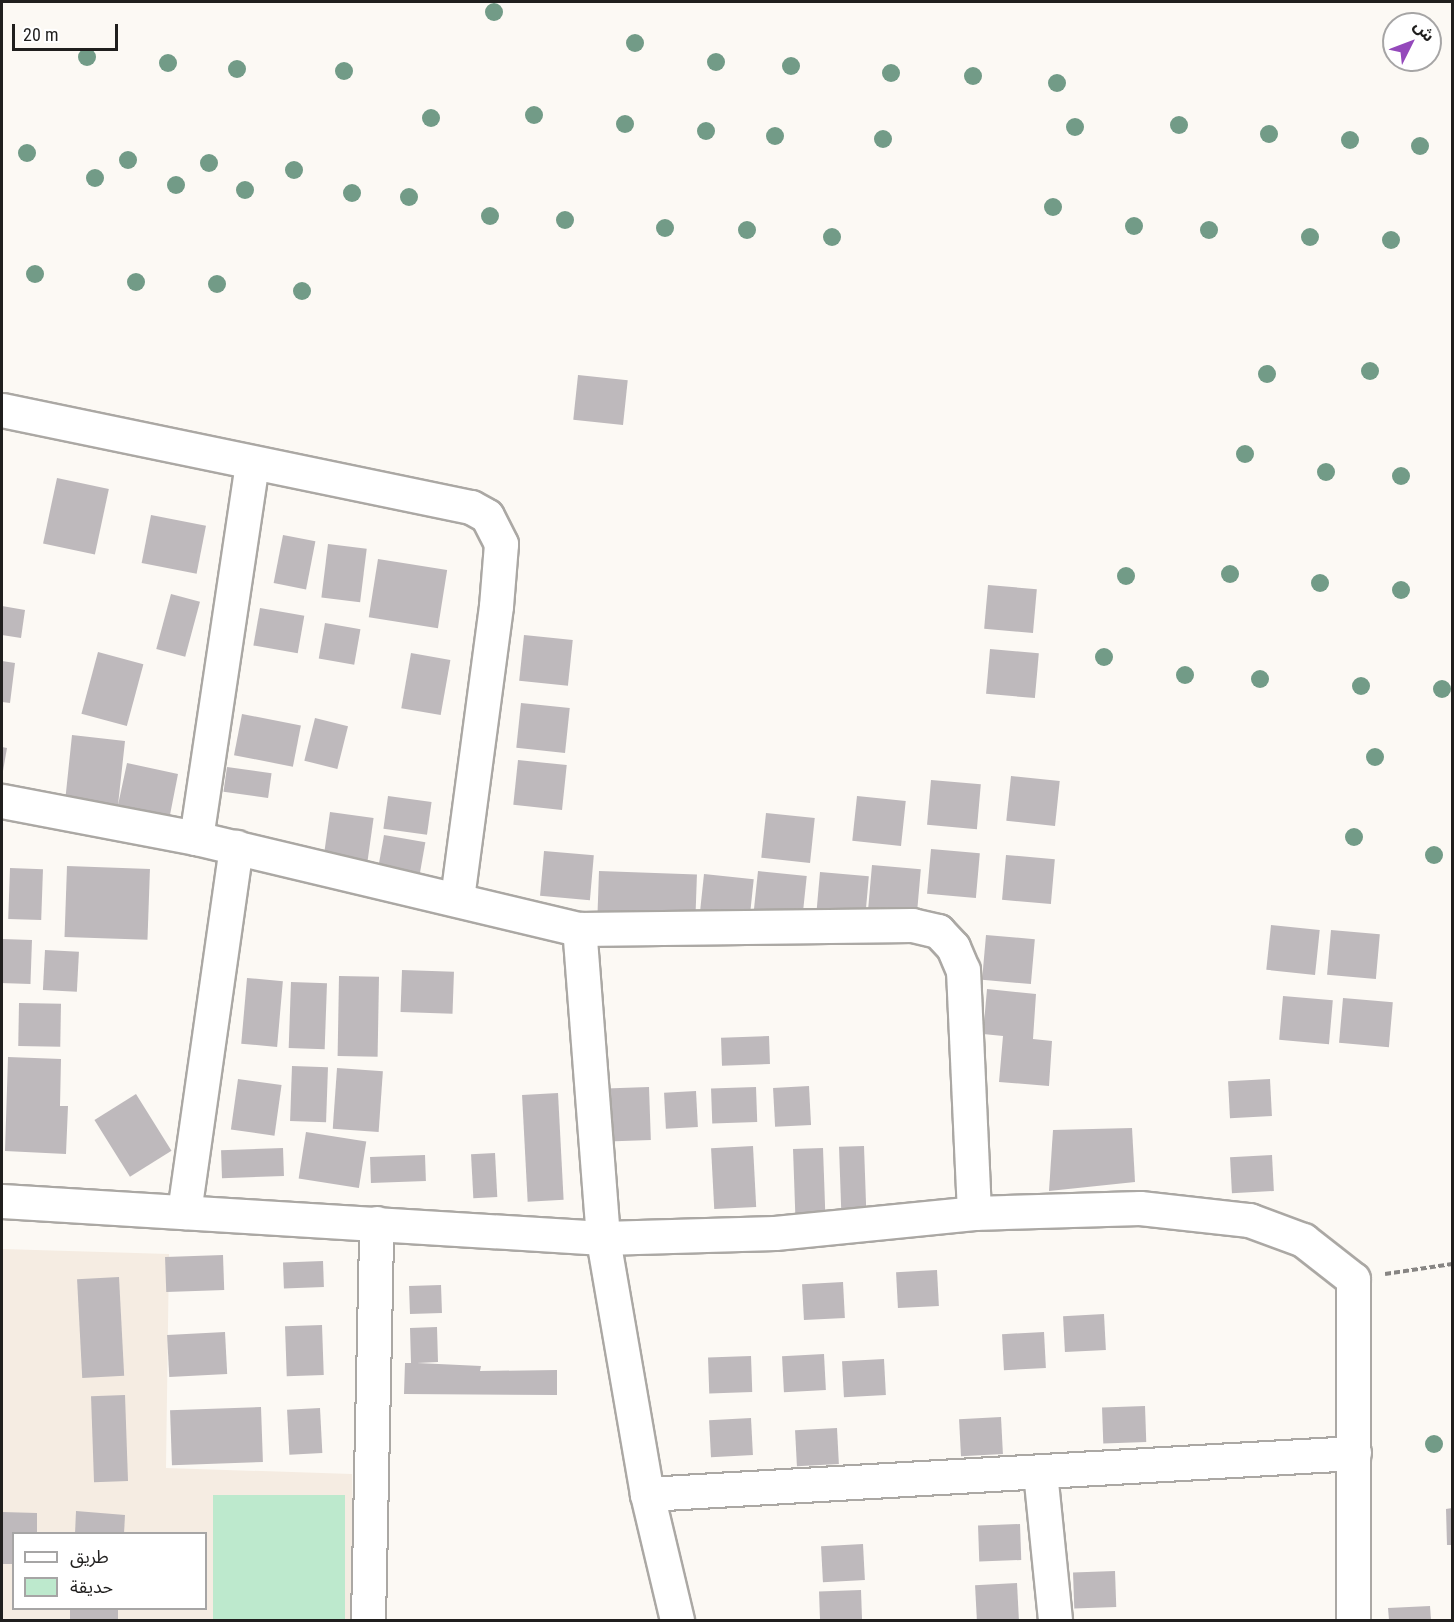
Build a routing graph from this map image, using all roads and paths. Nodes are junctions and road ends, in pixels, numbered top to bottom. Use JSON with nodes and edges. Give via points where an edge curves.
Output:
{"nodes":[{"id":1,"x":2,"y":410,"type":"edge"},
{"id":2,"x":252,"y":464,"type":"junction"},
{"id":3,"x":2,"y":801,"type":"edge"},
{"id":4,"x":196,"y":838,"type":"junction"},
{"id":5,"x":236,"y":847,"type":"junction"},
{"id":6,"x":457,"y":898,"type":"junction"},
{"id":7,"x":579,"y":929,"type":"junction"},
{"id":8,"x":2,"y":1201,"type":"edge"},
{"id":9,"x":184,"y":1212,"type":"junction"},
{"id":10,"x":974,"y":1213,"type":"junction"},
{"id":11,"x":376,"y":1223,"type":"junction"},
{"id":12,"x":603,"y":1238,"type":"junction"},
{"id":13,"x":1452,"y":1264,"type":"edge"},
{"id":14,"x":1353,"y":1279,"type":"junction"},
{"id":15,"x":1354,"y":1453,"type":"junction"},
{"id":16,"x":1040,"y":1472,"type":"junction"},
{"id":17,"x":647,"y":1494,"type":"junction"},
{"id":18,"x":368,"y":1620,"type":"edge"},
{"id":19,"x":677,"y":1620,"type":"edge"},
{"id":20,"x":1055,"y":1620,"type":"edge"},
{"id":21,"x":1353,"y":1620,"type":"edge"}],
"edges":[{"from":1,"to":2,"type":"street"},
{"from":2,"to":4,"type":"street"},
{"from":2,"to":6,"type":"street","via":[[471,507],[487,516],[497,530],[501,544],[496,606]]},
{"from":3,"to":4,"type":"street"},
{"from":4,"to":5,"type":"street"},
{"from":5,"to":6,"type":"street"},
{"from":5,"to":9,"type":"street"},
{"from":6,"to":7,"type":"street"},
{"from":7,"to":10,"type":"street","via":[[912,925],[938,931],[953,947],[963,970]]},
{"from":7,"to":12,"type":"street"},
{"from":8,"to":9,"type":"street"},
{"from":9,"to":11,"type":"street"},
{"from":10,"to":12,"type":"street","via":[[775,1233]]},
{"from":10,"to":14,"type":"street","via":[[1140,1208],[1249,1220],[1303,1240]]},
{"from":11,"to":12,"type":"street"},
{"from":11,"to":18,"type":"street"},
{"from":12,"to":17,"type":"street"},
{"from":13,"to":14,"type":"path"},
{"from":14,"to":15,"type":"street"},
{"from":15,"to":16,"type":"street"},
{"from":15,"to":21,"type":"street"},
{"from":16,"to":17,"type":"street"},
{"from":16,"to":20,"type":"street"},
{"from":17,"to":19,"type":"street"}]}
